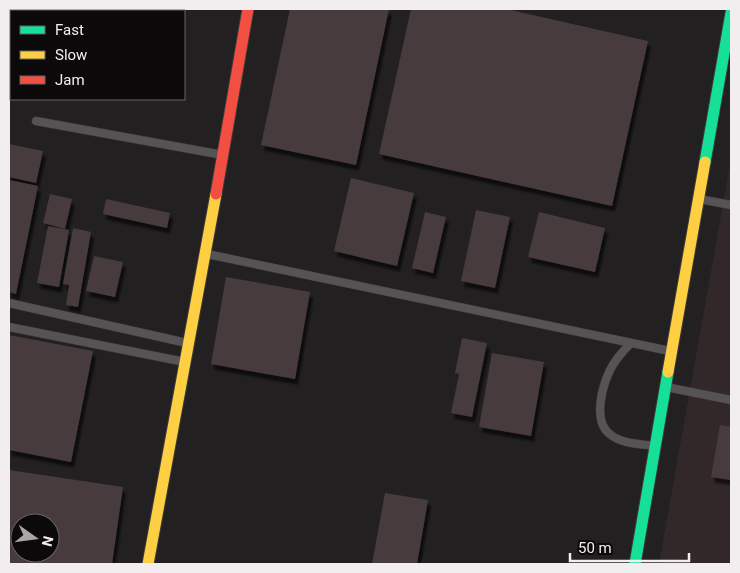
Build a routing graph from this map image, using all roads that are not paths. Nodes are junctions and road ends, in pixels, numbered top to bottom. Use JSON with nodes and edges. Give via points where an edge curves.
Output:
{"nodes":[{"id":1,"x":248,"y":9,"type":"edge"},
{"id":2,"x":731,"y":13,"type":"edge"},
{"id":3,"x":730,"y":28,"type":"edge"},
{"id":4,"x":36,"y":120,"type":"dead end"},
{"id":5,"x":223,"y":155,"type":"junction"},
{"id":6,"x":699,"y":199,"type":"junction"},
{"id":7,"x":731,"y":205,"type":"edge"},
{"id":8,"x":206,"y":254,"type":"junction"},
{"id":9,"x":9,"y":303,"type":"edge"},
{"id":10,"x":9,"y":327,"type":"edge"},
{"id":11,"x":188,"y":343,"type":"junction"},
{"id":12,"x":631,"y":343,"type":"junction"},
{"id":13,"x":672,"y":351,"type":"junction"},
{"id":14,"x":185,"y":362,"type":"junction"},
{"id":15,"x":666,"y":387,"type":"junction"},
{"id":16,"x":731,"y":400,"type":"edge"},
{"id":17,"x":656,"y":446,"type":"junction"},
{"id":18,"x":148,"y":564,"type":"edge"},
{"id":19,"x":636,"y":564,"type":"edge"}],
"edges":[{"from":1,"to":5,"type":"street"},
{"from":2,"to":3,"type":"street"},
{"from":3,"to":6,"type":"street"},
{"from":4,"to":5,"type":"lane"},
{"from":5,"to":8,"type":"street"},
{"from":6,"to":7,"type":"lane"},
{"from":6,"to":13,"type":"street"},
{"from":8,"to":11,"type":"street"},
{"from":8,"to":12,"type":"lane"},
{"from":9,"to":11,"type":"lane"},
{"from":10,"to":14,"type":"lane"},
{"from":11,"to":14,"type":"street"},
{"from":12,"to":13,"type":"lane"},
{"from":12,"to":17,"type":"lane","via":[[610,370],[602,390],[600,414],[610,435],[632,443]]},
{"from":13,"to":15,"type":"street"},
{"from":14,"to":18,"type":"street"},
{"from":15,"to":16,"type":"lane"},
{"from":15,"to":17,"type":"street"},
{"from":17,"to":19,"type":"street"}]}
